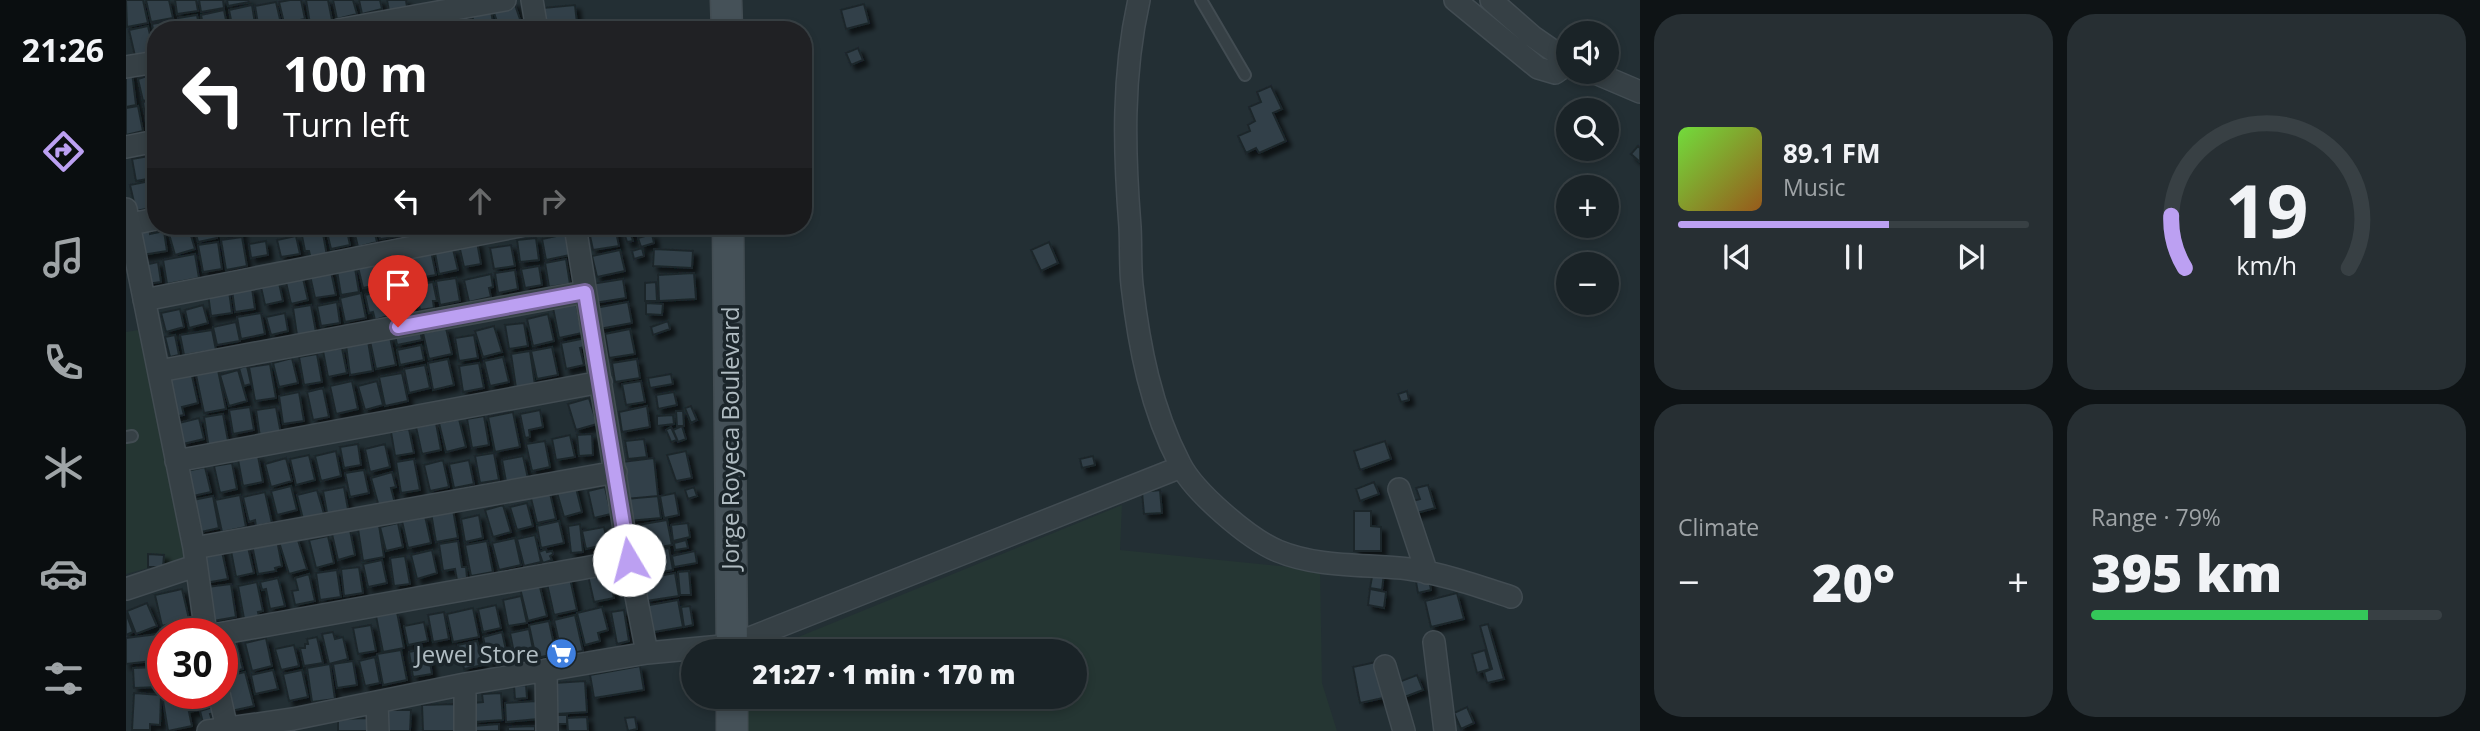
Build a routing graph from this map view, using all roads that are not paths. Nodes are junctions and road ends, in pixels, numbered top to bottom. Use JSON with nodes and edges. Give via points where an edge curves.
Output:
{"nodes":[{"id":1,"x":505,"y":0,"type":"edge"},
{"id":2,"x":532,"y":0,"type":"edge"},
{"id":3,"x":726,"y":0,"type":"edge"},
{"id":4,"x":1139,"y":0,"type":"edge"},
{"id":5,"x":1201,"y":0,"type":"edge"},
{"id":6,"x":1455,"y":0,"type":"edge"},
{"id":7,"x":1491,"y":0,"type":"edge"},
{"id":8,"x":388,"y":21,"type":"edge"},
{"id":9,"x":536,"y":21,"type":"edge"},
{"id":10,"x":727,"y":21,"type":"edge"},
{"id":11,"x":1556,"y":54,"type":"edge"},
{"id":12,"x":147,"y":64,"type":"edge"},
{"id":13,"x":126,"y":67,"type":"edge"},
{"id":14,"x":1556,"y":72,"type":"edge"},
{"id":15,"x":1245,"y":75,"type":"dead end"},
{"id":16,"x":1619,"y":83,"type":"edge"},
{"id":17,"x":1640,"y":92,"type":"edge"},
{"id":18,"x":147,"y":143,"type":"edge"},
{"id":19,"x":126,"y":147,"type":"edge"},
{"id":20,"x":127,"y":219,"type":"edge"},
{"id":21,"x":147,"y":219,"type":"edge"},
{"id":22,"x":479,"y":235,"type":"edge"},
{"id":23,"x":576,"y":235,"type":"edge"},
{"id":24,"x":728,"y":235,"type":"edge"},
{"id":25,"x":585,"y":292,"type":"junction"},
{"id":26,"x":139,"y":309,"type":"edge"},
{"id":27,"x":159,"y":371,"type":"junction"},
{"id":28,"x":601,"y":382,"type":"junction"},
{"id":29,"x":176,"y":461,"type":"junction"},
{"id":30,"x":1181,"y":467,"type":"junction"},
{"id":31,"x":616,"y":472,"type":"junction"},
{"id":32,"x":1399,"y":489,"type":"dead end"},
{"id":33,"x":194,"y":557,"type":"junction"},
{"id":34,"x":629,"y":560,"type":"junction"},
{"id":35,"x":1427,"y":573,"type":"junction"},
{"id":36,"x":126,"y":589,"type":"edge"},
{"id":37,"x":1511,"y":597,"type":"dead end"},
{"id":38,"x":204,"y":618,"type":"edge"},
{"id":39,"x":238,"y":630,"type":"edge"},
{"id":40,"x":732,"y":639,"type":"edge"},
{"id":41,"x":754,"y":639,"type":"edge"},
{"id":42,"x":1434,"y":642,"type":"dead end"},
{"id":43,"x":681,"y":651,"type":"edge"},
{"id":44,"x":647,"y":653,"type":"junction"},
{"id":45,"x":1385,"y":666,"type":"dead end"},
{"id":46,"x":546,"y":670,"type":"junction"},
{"id":47,"x":465,"y":684,"type":"junction"},
{"id":48,"x":377,"y":702,"type":"junction"},
{"id":49,"x":218,"y":709,"type":"edge"},
{"id":50,"x":732,"y":709,"type":"edge"},
{"id":51,"x":293,"y":725,"type":"edge"},
{"id":52,"x":217,"y":730,"type":"edge"},
{"id":53,"x":378,"y":731,"type":"edge"},
{"id":54,"x":465,"y":731,"type":"edge"},
{"id":55,"x":547,"y":731,"type":"edge"},
{"id":56,"x":732,"y":731,"type":"edge"},
{"id":57,"x":1404,"y":731,"type":"edge"},
{"id":58,"x":1445,"y":731,"type":"edge"}],
"edges":[{"from":1,"to":8,"type":"street"},
{"from":2,"to":9,"type":"street"},
{"from":3,"to":10,"type":"street"},
{"from":4,"to":30,"type":"street","via":[[1127,78],[1132,284],[1148,378]]},
{"from":5,"to":15,"type":"lane"},
{"from":6,"to":14,"type":"street","via":[[1538,68]]},
{"from":7,"to":11,"type":"street"},
{"from":12,"to":13,"type":"street"},
{"from":16,"to":17,"type":"street"},
{"from":18,"to":19,"type":"street"},
{"from":20,"to":21,"type":"street"},
{"from":20,"to":26,"type":"street"},
{"from":22,"to":26,"type":"street"},
{"from":23,"to":25,"type":"street"},
{"from":24,"to":40,"type":"street","name":"Jorge Royeca Boulevard"},
{"from":25,"to":27,"type":"street"},
{"from":25,"to":28,"type":"street"},
{"from":26,"to":27,"type":"street"},
{"from":27,"to":29,"type":"street"},
{"from":28,"to":29,"type":"street"},
{"from":28,"to":31,"type":"street"},
{"from":29,"to":33,"type":"street"},
{"from":30,"to":35,"type":"street","via":[[1216,507],[1277,551],[1321,562]]},
{"from":30,"to":41,"type":"street"},
{"from":31,"to":33,"type":"street"},
{"from":31,"to":34,"type":"street"},
{"from":32,"to":35,"type":"street"},
{"from":33,"to":36,"type":"street"},
{"from":33,"to":38,"type":"street"},
{"from":34,"to":39,"type":"street"},
{"from":34,"to":44,"type":"street"},
{"from":35,"to":37,"type":"street"},
{"from":42,"to":58,"type":"street"},
{"from":43,"to":44,"type":"street"},
{"from":44,"to":46,"type":"street"},
{"from":45,"to":57,"type":"street"},
{"from":46,"to":47,"type":"street"},
{"from":46,"to":55,"type":"street"},
{"from":47,"to":48,"type":"street"},
{"from":47,"to":54,"type":"street"},
{"from":48,"to":51,"type":"street"},
{"from":48,"to":53,"type":"street"},
{"from":49,"to":52,"type":"street"},
{"from":50,"to":56,"type":"street"},
{"from":51,"to":52,"type":"street"}]}
